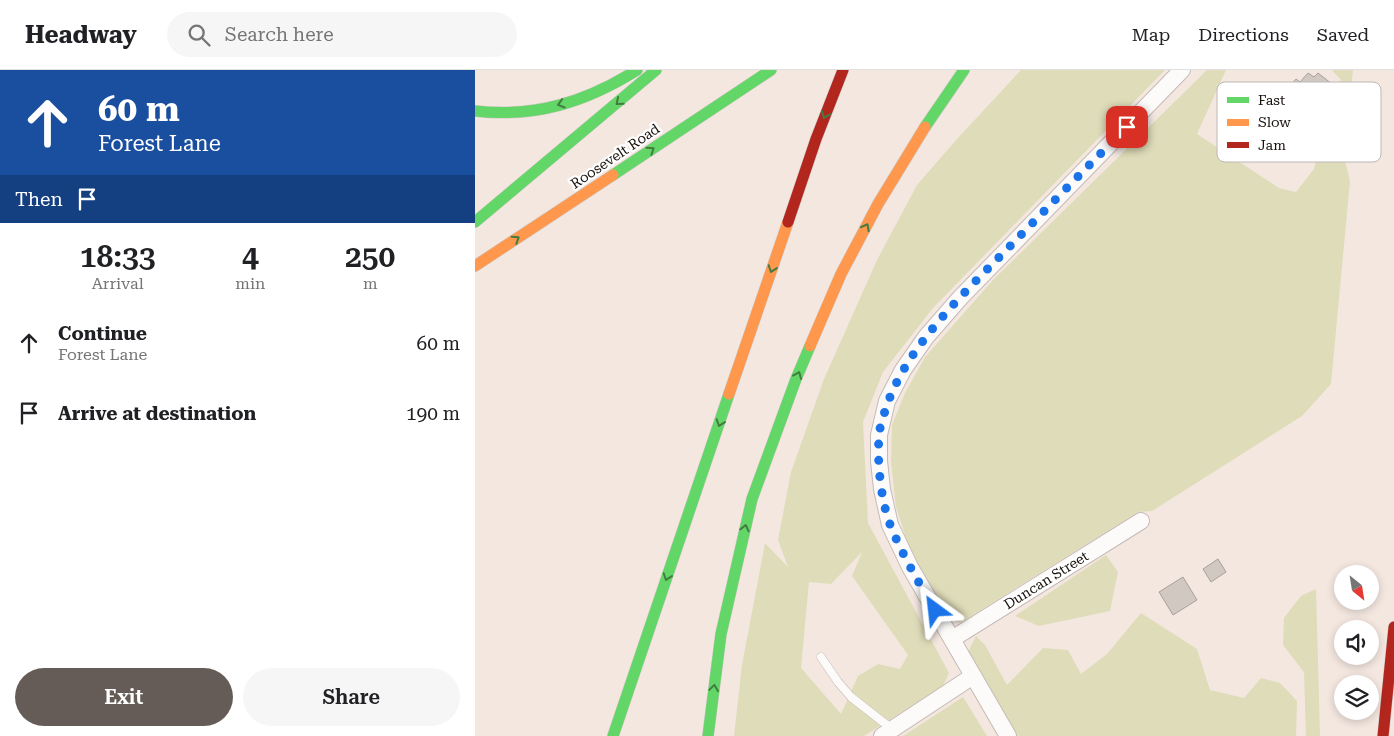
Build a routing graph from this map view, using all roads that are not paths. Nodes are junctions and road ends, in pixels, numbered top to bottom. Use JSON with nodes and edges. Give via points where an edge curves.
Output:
{"nodes":[{"id":1,"x":637,"y":70,"type":"edge"},
{"id":2,"x":655,"y":70,"type":"edge"},
{"id":3,"x":771,"y":70,"type":"edge"},
{"id":4,"x":843,"y":70,"type":"edge"},
{"id":5,"x":964,"y":70,"type":"edge"},
{"id":6,"x":1182,"y":70,"type":"edge"},
{"id":7,"x":475,"y":111,"type":"edge"},
{"id":8,"x":475,"y":222,"type":"edge"},
{"id":9,"x":475,"y":266,"type":"edge"},
{"id":10,"x":1141,"y":521,"type":"dead end"},
{"id":11,"x":1394,"y":627,"type":"edge"},
{"id":12,"x":952,"y":639,"type":"junction"},
{"id":13,"x":821,"y":657,"type":"dead end"},
{"id":14,"x":973,"y":676,"type":"junction"},
{"id":15,"x":887,"y":733,"type":"edge"},
{"id":16,"x":613,"y":736,"type":"edge"},
{"id":17,"x":707,"y":736,"type":"edge"},
{"id":18,"x":1008,"y":736,"type":"edge"},
{"id":19,"x":1383,"y":736,"type":"edge"}],
"edges":[{"from":1,"to":7,"type":"main road","one_way":true,"via":[[621,81],[559,106],[497,114]]},
{"from":2,"to":8,"type":"main road","one_way":true},
{"from":9,"to":3,"type":"main road","name":"Roosevelt Road","one_way":true},
{"from":4,"to":16,"type":"main road","one_way":true,"via":[[815,139]]},
{"from":17,"to":5,"type":"main road","one_way":true,"via":[[721,634],[752,499],[796,379],[841,274],[878,204],[929,119]]},
{"from":6,"to":12,"type":"street","via":[[960,298],[926,337],[887,401],[879,435],[879,461],[890,525]]},
{"from":10,"to":12,"type":"street","name":"Duncan Street"},
{"from":11,"to":19,"type":"main road"},
{"from":12,"to":14,"type":"street"},
{"from":13,"to":15,"type":"lane","via":[[851,697]]},
{"from":14,"to":15,"type":"street"},
{"from":14,"to":18,"type":"street"}]}
